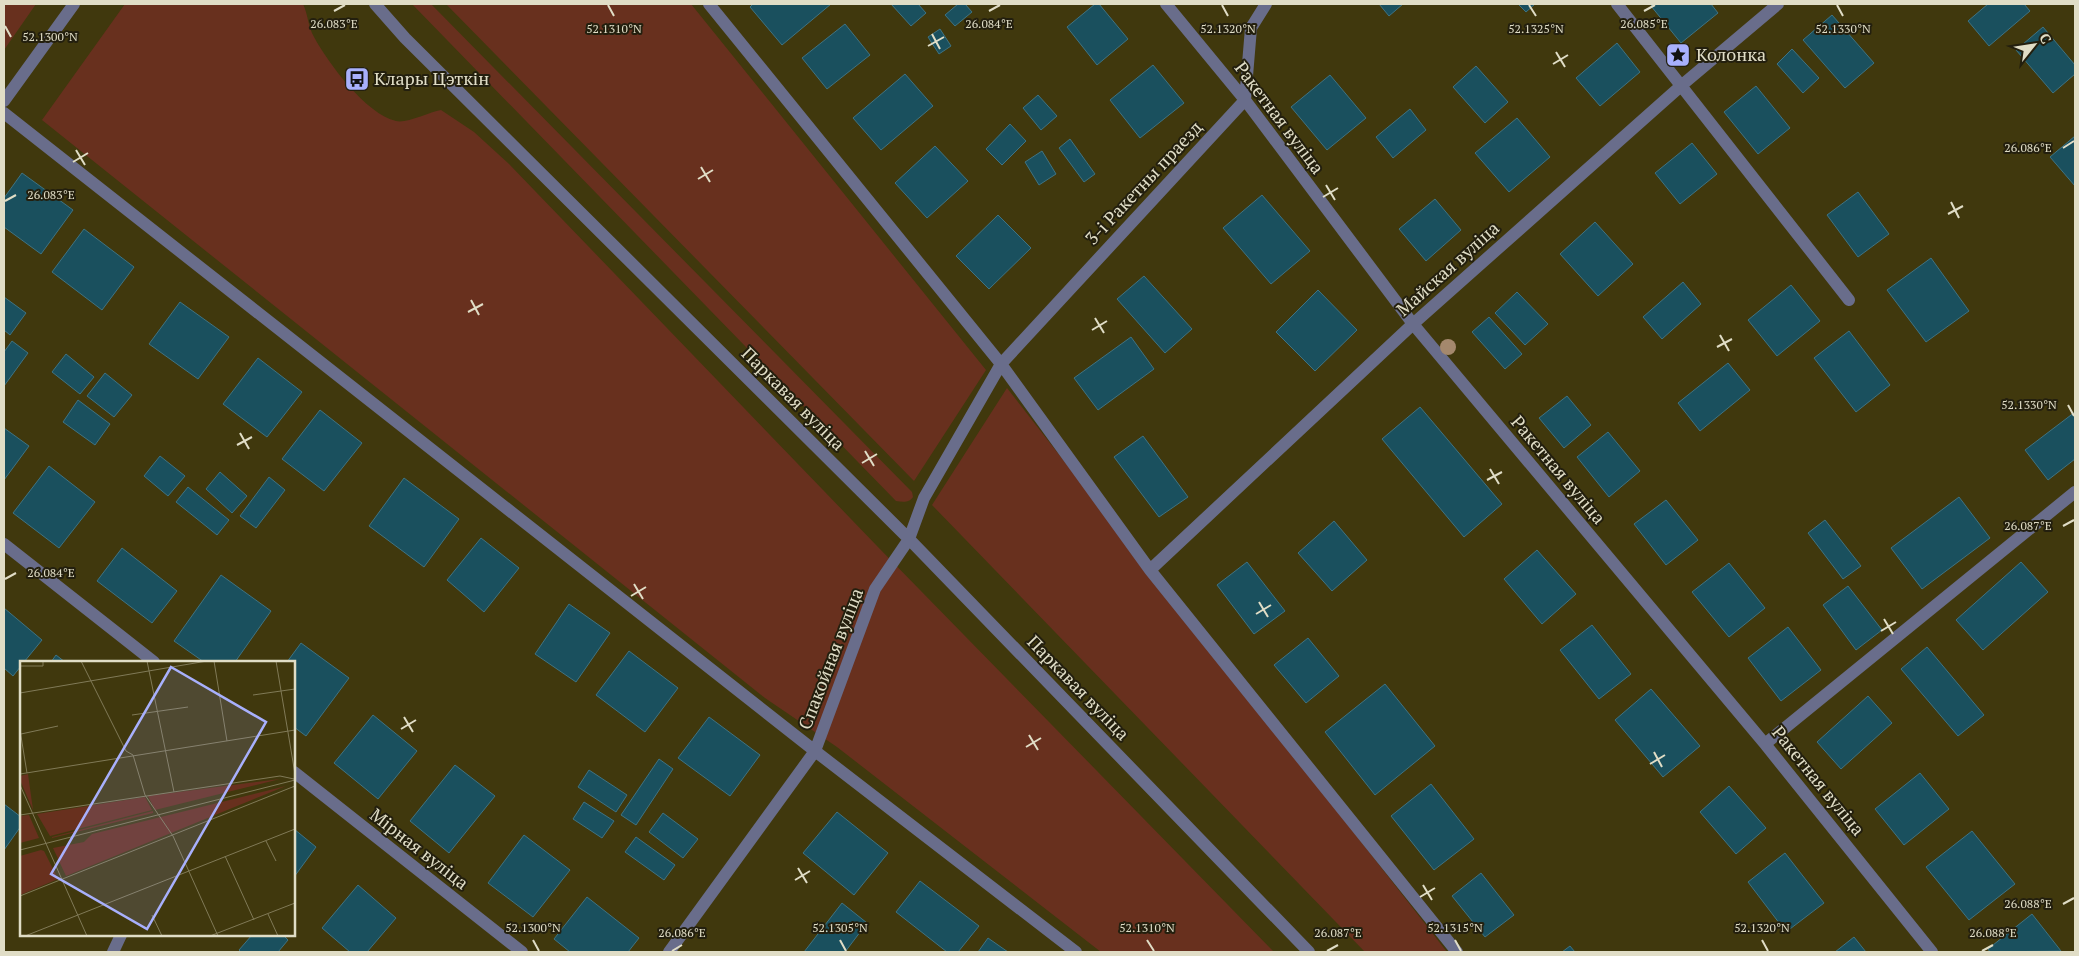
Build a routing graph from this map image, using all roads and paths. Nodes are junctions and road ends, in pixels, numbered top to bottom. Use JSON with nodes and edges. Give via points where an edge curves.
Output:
{"nodes":[{"id":1,"x":74,"y":4,"type":"edge"},
{"id":2,"x":375,"y":4,"type":"edge"},
{"id":3,"x":709,"y":4,"type":"edge"},
{"id":4,"x":1166,"y":4,"type":"edge"},
{"id":5,"x":1266,"y":4,"type":"edge"},
{"id":6,"x":1618,"y":4,"type":"edge"},
{"id":7,"x":1778,"y":4,"type":"edge"},
{"id":8,"x":1682,"y":85,"type":"junction"},
{"id":9,"x":1245,"y":100,"type":"junction"},
{"id":10,"x":4,"y":101,"type":"edge"},
{"id":11,"x":4,"y":113,"type":"edge"},
{"id":12,"x":1849,"y":300,"type":"dead end"},
{"id":13,"x":1413,"y":324,"type":"junction"},
{"id":14,"x":1001,"y":364,"type":"junction"},
{"id":15,"x":2075,"y":492,"type":"edge"},
{"id":16,"x":909,"y":539,"type":"junction"},
{"id":17,"x":4,"y":544,"type":"edge"},
{"id":18,"x":1150,"y":570,"type":"junction"},
{"id":19,"x":153,"y":661,"type":"edge"},
{"id":20,"x":1766,"y":744,"type":"junction"},
{"id":21,"x":815,"y":751,"type":"junction"},
{"id":22,"x":295,"y":773,"type":"edge"},
{"id":23,"x":121,"y":936,"type":"edge"},
{"id":24,"x":113,"y":952,"type":"edge"},
{"id":25,"x":522,"y":952,"type":"edge"},
{"id":26,"x":668,"y":952,"type":"edge"},
{"id":27,"x":1076,"y":952,"type":"edge"},
{"id":28,"x":1309,"y":952,"type":"edge"},
{"id":29,"x":1457,"y":952,"type":"edge"},
{"id":30,"x":1932,"y":952,"type":"edge"}],
"edges":[{"from":1,"to":10,"type":"street"},
{"from":2,"to":16,"type":"street","name":"Паркавая вуліца","via":[[405,38]]},
{"from":3,"to":14,"type":"street"},
{"from":4,"to":9,"type":"street","name":"Ракетная вуліца"},
{"from":5,"to":9,"type":"street","via":[[1251,28]]},
{"from":6,"to":8,"type":"street"},
{"from":7,"to":8,"type":"street","name":"Майская вуліца"},
{"from":8,"to":12,"type":"street"},
{"from":8,"to":13,"type":"street","name":"Майская вуліца"},
{"from":9,"to":13,"type":"street","name":"Ракетная вуліца"},
{"from":9,"to":14,"type":"street","name":"3-і Ракетны праезд"},
{"from":11,"to":21,"type":"street"},
{"from":13,"to":18,"type":"street","name":"Майская вуліца"},
{"from":13,"to":20,"type":"street","name":"Ракетная вуліца"},
{"from":14,"to":16,"type":"street","name":"Спакойная вуліца","via":[[924,498]]},
{"from":14,"to":18,"type":"street"},
{"from":15,"to":20,"type":"street"},
{"from":16,"to":21,"type":"street","name":"Спакойная вуліца","via":[[875,589]]},
{"from":16,"to":28,"type":"street","name":"Паркавая вуліца"},
{"from":17,"to":19,"type":"street"},
{"from":18,"to":29,"type":"street"},
{"from":20,"to":30,"type":"street","name":"Ракетная вуліца"},
{"from":21,"to":26,"type":"street","name":"Спакойная вуліца"},
{"from":21,"to":27,"type":"street"},
{"from":22,"to":25,"type":"street","name":"Мірная вуліца"},
{"from":23,"to":24,"type":"street"}]}
